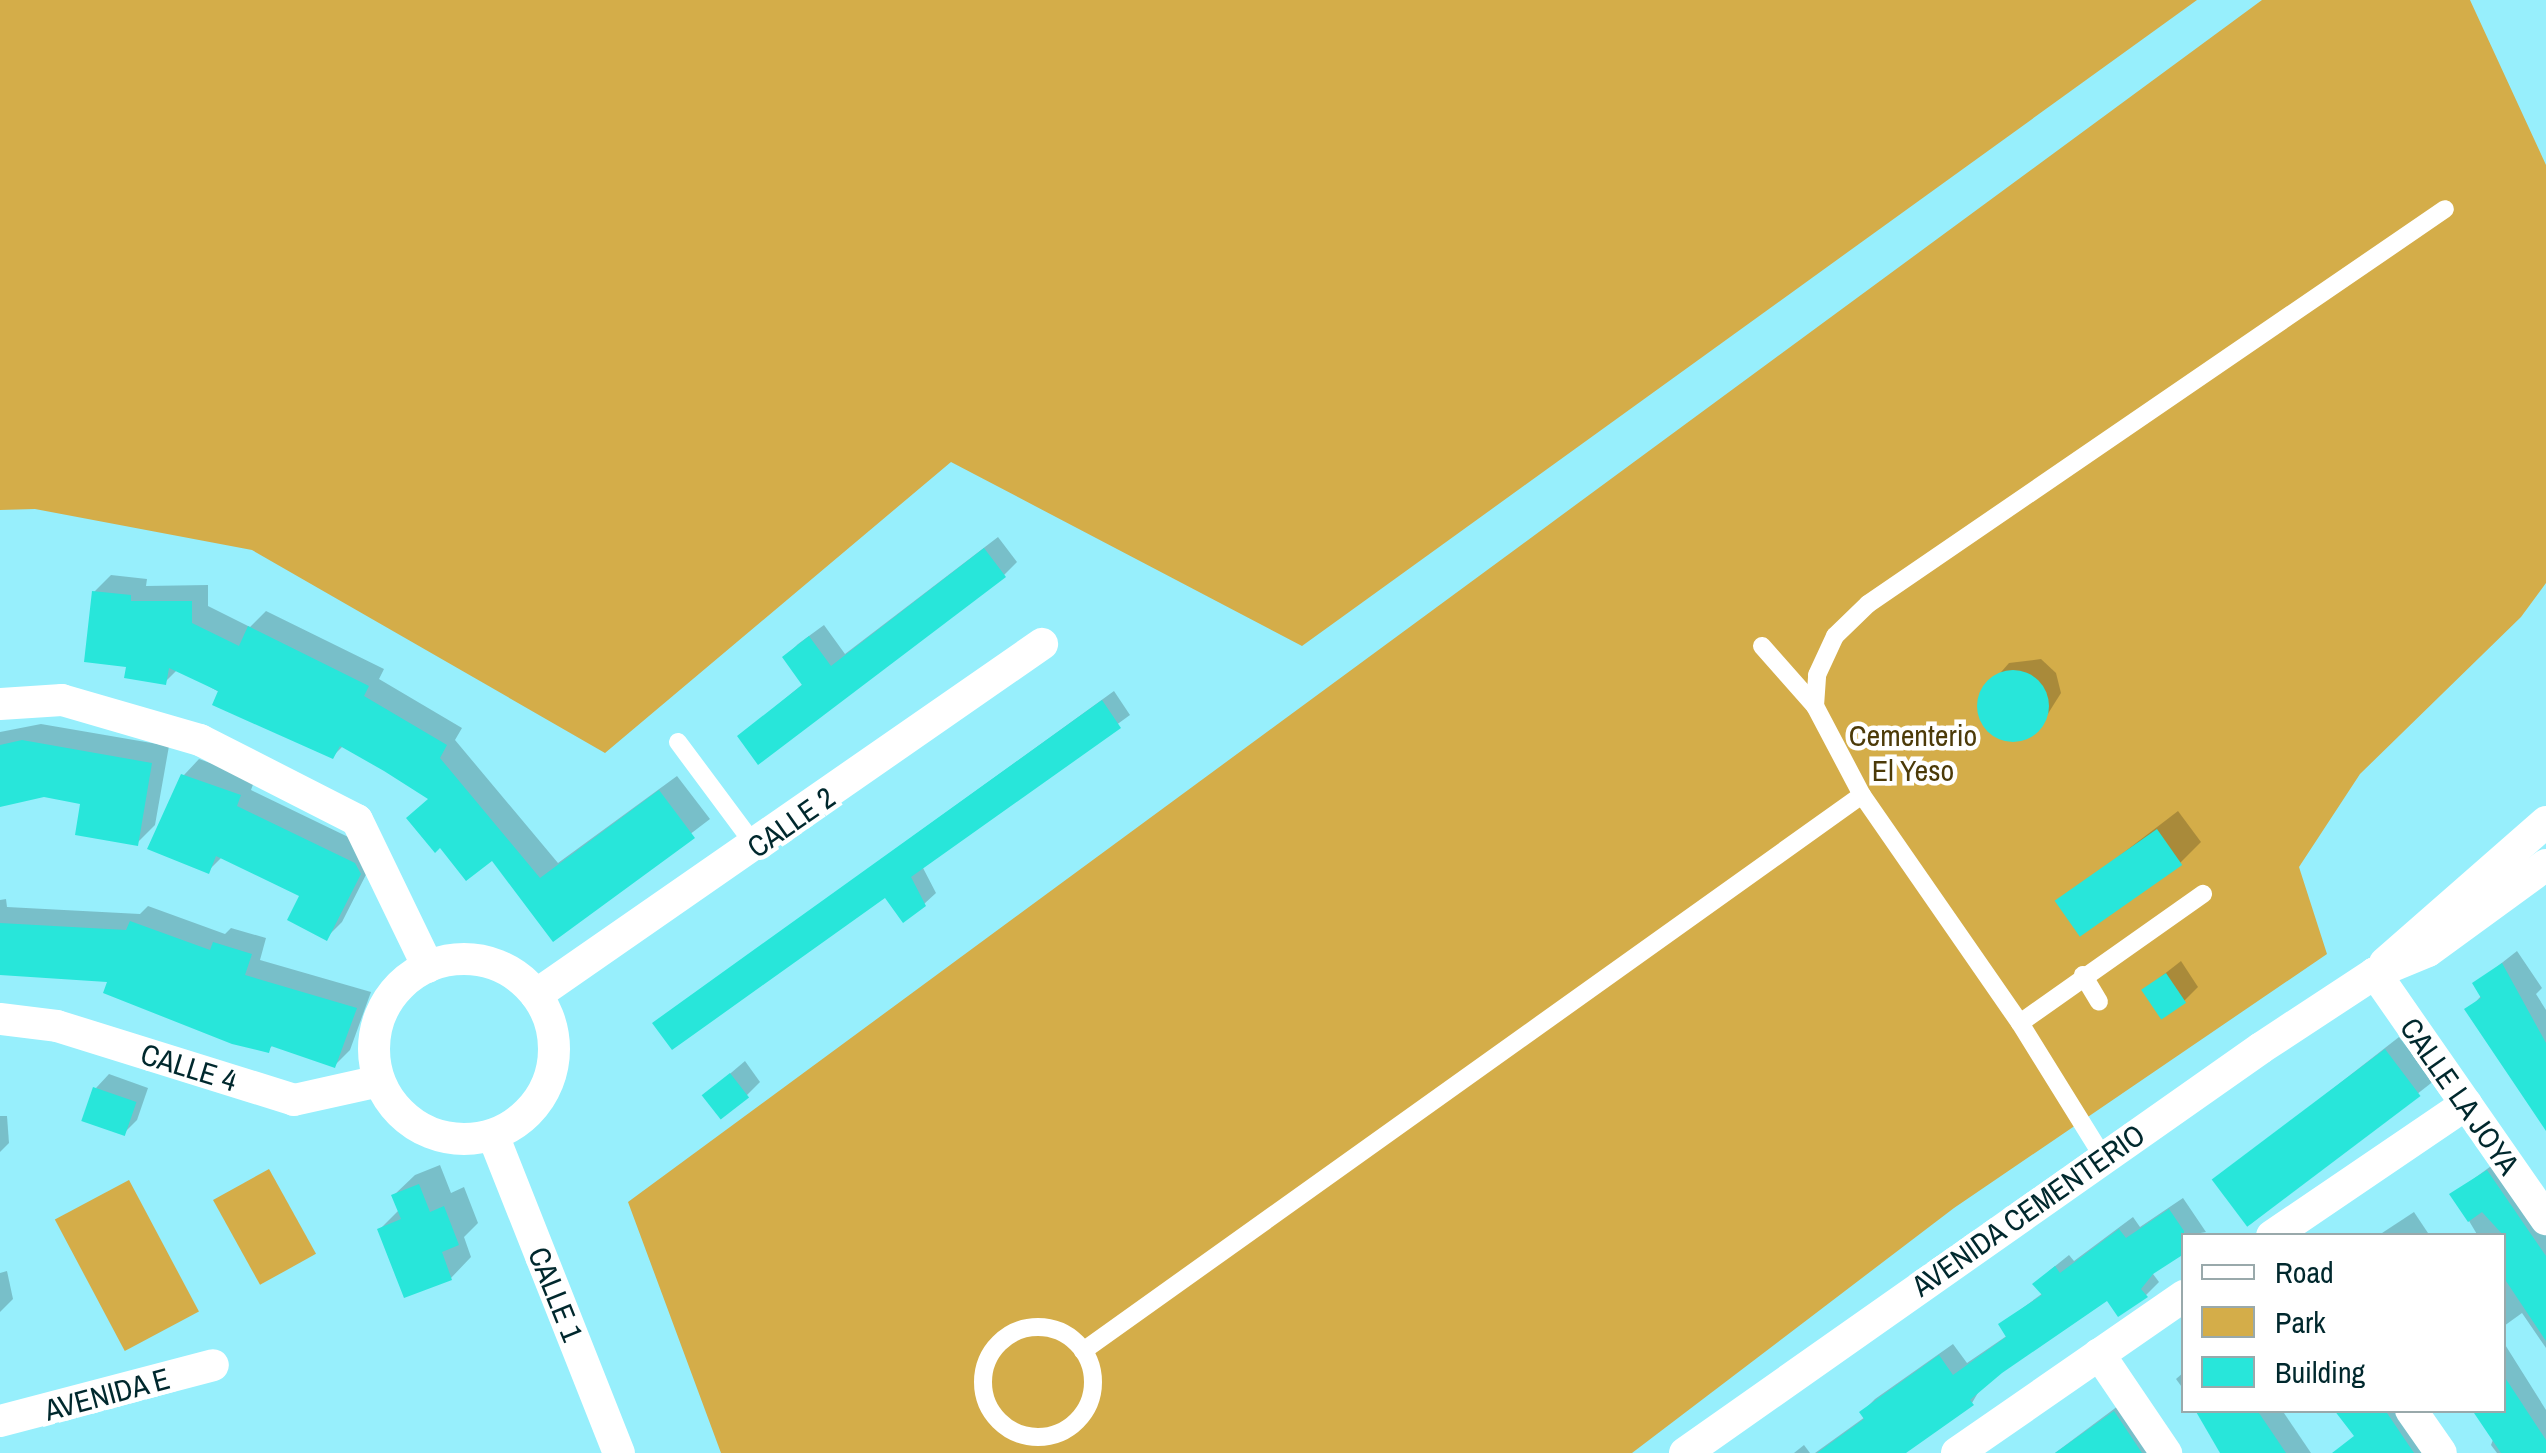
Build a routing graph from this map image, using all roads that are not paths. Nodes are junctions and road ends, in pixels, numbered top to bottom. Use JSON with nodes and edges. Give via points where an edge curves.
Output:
{"nodes":[{"id":1,"x":2445,"y":209,"type":"dead end"},
{"id":2,"x":1042,"y":644,"type":"dead end"},
{"id":3,"x":1762,"y":646,"type":"dead end"},
{"id":4,"x":0,"y":704,"type":"edge"},
{"id":5,"x":1816,"y":706,"type":"junction"},
{"id":6,"x":678,"y":742,"type":"dead end"},
{"id":7,"x":1862,"y":795,"type":"junction"},
{"id":8,"x":2546,"y":822,"type":"edge"},
{"id":9,"x":756,"y":847,"type":"junction"},
{"id":10,"x":2546,"y":865,"type":"edge"},
{"id":11,"x":2203,"y":894,"type":"dead end"},
{"id":12,"x":428,"y":967,"type":"junction"},
{"id":13,"x":2375,"y":973,"type":"junction"},
{"id":14,"x":2083,"y":976,"type":"junction"},
{"id":15,"x":536,"y":994,"type":"junction"},
{"id":16,"x":2100,"y":1002,"type":"dead end"},
{"id":17,"x":0,"y":1019,"type":"edge"},
{"id":18,"x":2020,"y":1023,"type":"junction"},
{"id":19,"x":378,"y":1081,"type":"junction"},
{"id":20,"x":2466,"y":1104,"type":"junction"},
{"id":21,"x":493,"y":1135,"type":"junction"},
{"id":22,"x":2103,"y":1157,"type":"junction"},
{"id":23,"x":2546,"y":1219,"type":"edge"},
{"id":24,"x":2282,"y":1233,"type":"edge"},
{"id":25,"x":2181,"y":1298,"type":"edge"},
{"id":26,"x":1084,"y":1351,"type":"junction"},
{"id":27,"x":2099,"y":1354,"type":"junction"},
{"id":28,"x":213,"y":1365,"type":"dead end"},
{"id":29,"x":2414,"y":1413,"type":"edge"},
{"id":30,"x":0,"y":1421,"type":"edge"},
{"id":31,"x":619,"y":1453,"type":"edge"},
{"id":32,"x":1685,"y":1453,"type":"edge"},
{"id":33,"x":1957,"y":1453,"type":"edge"},
{"id":34,"x":2166,"y":1453,"type":"edge"},
{"id":35,"x":2441,"y":1453,"type":"edge"}],
"edges":[{"from":1,"to":5,"type":"lane","via":[[1868,604],[1835,636],[1818,675]]},
{"from":2,"to":9,"type":"street","name":"CALLE 2"},
{"from":3,"to":5,"type":"lane"},
{"from":4,"to":12,"type":"street","via":[[62,700],[200,740],[357,820]]},
{"from":5,"to":7,"type":"lane"},
{"from":6,"to":9,"type":"lane"},
{"from":7,"to":18,"type":"lane"},
{"from":7,"to":26,"type":"lane"},
{"from":8,"to":13,"type":"street","name":"AVENIDA CEMENTERIO"},
{"from":9,"to":15,"type":"street","name":"CALLE 2"},
{"from":10,"to":13,"type":"street","name":"AVENIDA CEMENTERIO","via":[[2428,951]]},
{"from":11,"to":14,"type":"lane"},
{"from":12,"to":15,"type":"street","via":[[456,959],[486,962]]},
{"from":12,"to":19,"type":"street","via":[[400,986],[380,1014],[373,1047]]},
{"from":13,"to":20,"type":"street","name":"CALLE LA JOYA"},
{"from":13,"to":22,"type":"street","name":"AVENIDA CEMENTERIO"},
{"from":14,"to":16,"type":"lane"},
{"from":14,"to":18,"type":"lane"},
{"from":15,"to":21,"type":"street","via":[[552,1025],[549,1075],[523,1118]]},
{"from":17,"to":19,"type":"street","name":"CALLE 4","via":[[57,1026],[294,1100]]},
{"from":18,"to":22,"type":"lane"},
{"from":19,"to":21,"type":"street","via":[[405,1119],[419,1126],[447,1139]]},
{"from":20,"to":23,"type":"street","name":"CALLE LA JOYA"},
{"from":20,"to":24,"type":"street"},
{"from":21,"to":31,"type":"street","name":"CALLE 1"},
{"from":22,"to":32,"type":"street","name":"AVENIDA CEMENTERIO"},
{"from":25,"to":27,"type":"street"},
{"from":26,"to":26,"type":"lane","via":[[1093,1387],[1077,1421],[1062,1432],[1025,1436],[994,1416],[982,1384],[993,1350],[1005,1338],[1021,1330],[1056,1330]]},
{"from":27,"to":33,"type":"street"},
{"from":27,"to":34,"type":"street"},
{"from":28,"to":30,"type":"street","name":"AVENIDA E"},
{"from":29,"to":35,"type":"street"}]}
